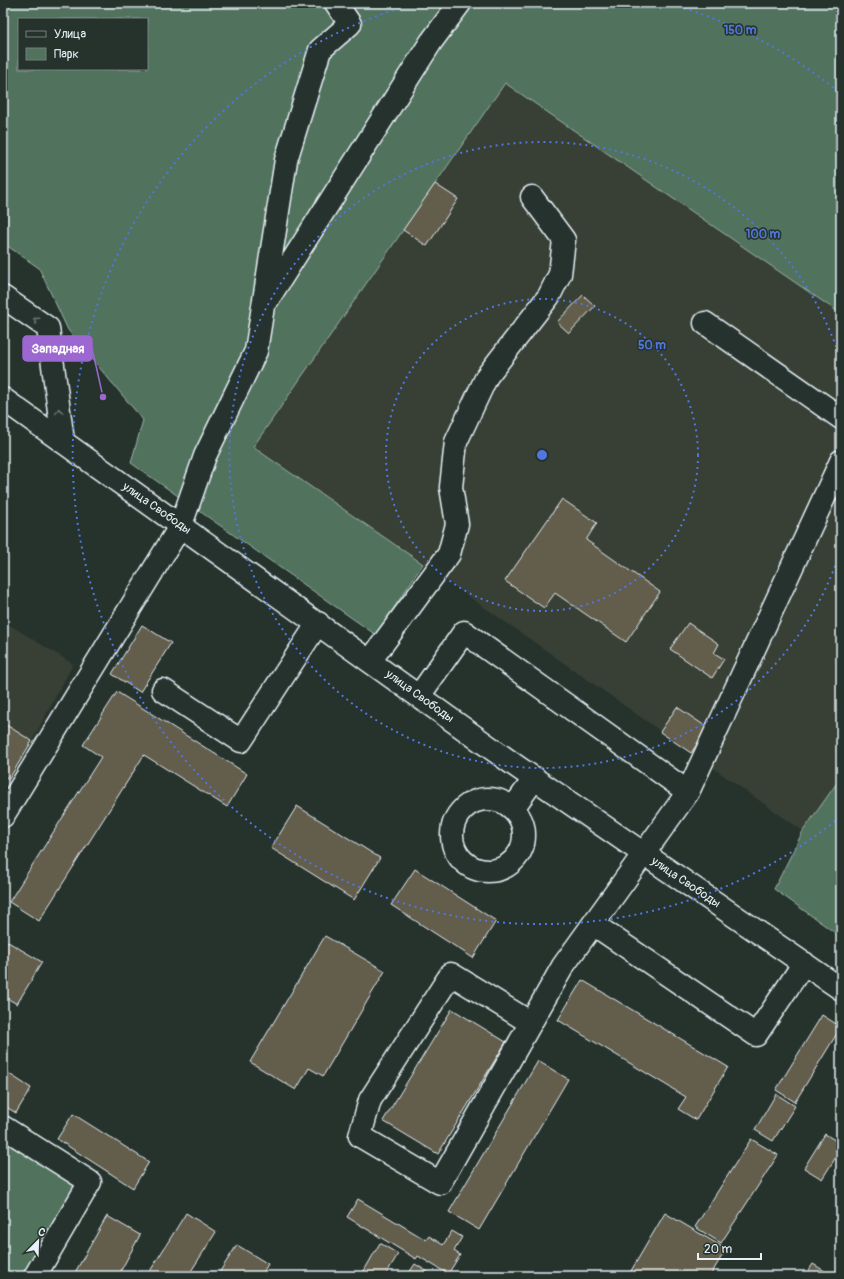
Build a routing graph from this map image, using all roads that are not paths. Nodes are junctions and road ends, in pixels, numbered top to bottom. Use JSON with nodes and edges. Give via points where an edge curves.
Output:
{"nodes":[{"id":1,"x":336,"y":3,"type":"edge"},
{"id":2,"x":460,"y":3,"type":"edge"},
{"id":3,"x":532,"y":197,"type":"dead end"},
{"id":4,"x":3,"y":297,"type":"edge"},
{"id":5,"x":263,"y":307,"type":"junction"},
{"id":6,"x":705,"y":323,"type":"dead end"},
{"id":7,"x":3,"y":399,"type":"edge"},
{"id":8,"x":841,"y":418,"type":"edge"},
{"id":9,"x":63,"y":441,"type":"junction"},
{"id":10,"x":841,"y":461,"type":"edge"},
{"id":11,"x":180,"y":525,"type":"junction"},
{"id":12,"x":318,"y":624,"type":"junction"},
{"id":13,"x":370,"y":661,"type":"junction"},
{"id":14,"x":163,"y":690,"type":"dead end"},
{"id":15,"x":419,"y":696,"type":"junction"},
{"id":16,"x":535,"y":778,"type":"junction"},
{"id":17,"x":688,"y":792,"type":"junction"},
{"id":18,"x":513,"y":808,"type":"dead end"},
{"id":19,"x":3,"y":816,"type":"edge"},
{"id":20,"x":644,"y":854,"type":"junction"},
{"id":21,"x":593,"y":924,"type":"junction"},
{"id":22,"x":804,"y":963,"type":"junction"},
{"id":23,"x":841,"y":989,"type":"edge"},
{"id":24,"x":531,"y":1023,"type":"junction"},
{"id":25,"x":3,"y":1127,"type":"edge"},
{"id":26,"x":35,"y":1276,"type":"edge"}],
"edges":[{"from":1,"to":5,"type":"street","via":[[350,24],[320,50],[286,160]]},
{"from":2,"to":5,"type":"street","via":[[431,42]]},
{"from":3,"to":13,"type":"street","via":[[564,240],[560,274],[549,296],[487,376],[456,442],[451,487],[457,524],[449,554]]},
{"from":9,"to":4,"type":"street","one_way":true,"via":[[48,328]]},
{"from":5,"to":11,"type":"street","via":[[256,351],[206,456]]},
{"from":6,"to":8,"type":"street"},
{"from":7,"to":9,"type":"street","name":"улица Свободы"},
{"from":9,"to":11,"type":"street","name":"улица Свободы"},
{"from":10,"to":17,"type":"street"},
{"from":11,"to":12,"type":"street","name":"улица Свободы"},
{"from":11,"to":19,"type":"street"},
{"from":12,"to":13,"type":"street","name":"улица Свободы"},
{"from":12,"to":14,"type":"street","via":[[241,741]]},
{"from":13,"to":15,"type":"street","name":"улица Свободы"},
{"from":15,"to":16,"type":"street","name":"улица Свободы"},
{"from":15,"to":17,"type":"street","via":[[464,632]]},
{"from":16,"to":18,"type":"street"},
{"from":16,"to":20,"type":"street","name":"улица Свободы"},
{"from":17,"to":20,"type":"street"},
{"from":20,"to":21,"type":"street"},
{"from":20,"to":22,"type":"street","name":"улица Свободы"},
{"from":21,"to":22,"type":"street","via":[[756,1035]]},
{"from":21,"to":24,"type":"street","via":[[563,966]]},
{"from":22,"to":23,"type":"street","name":"улица Свободы"},
{"from":24,"to":24,"type":"street","via":[[440,1183],[360,1136],[370,1100],[451,974]]},
{"from":25,"to":26,"type":"street","via":[[90,1182]]}]}
